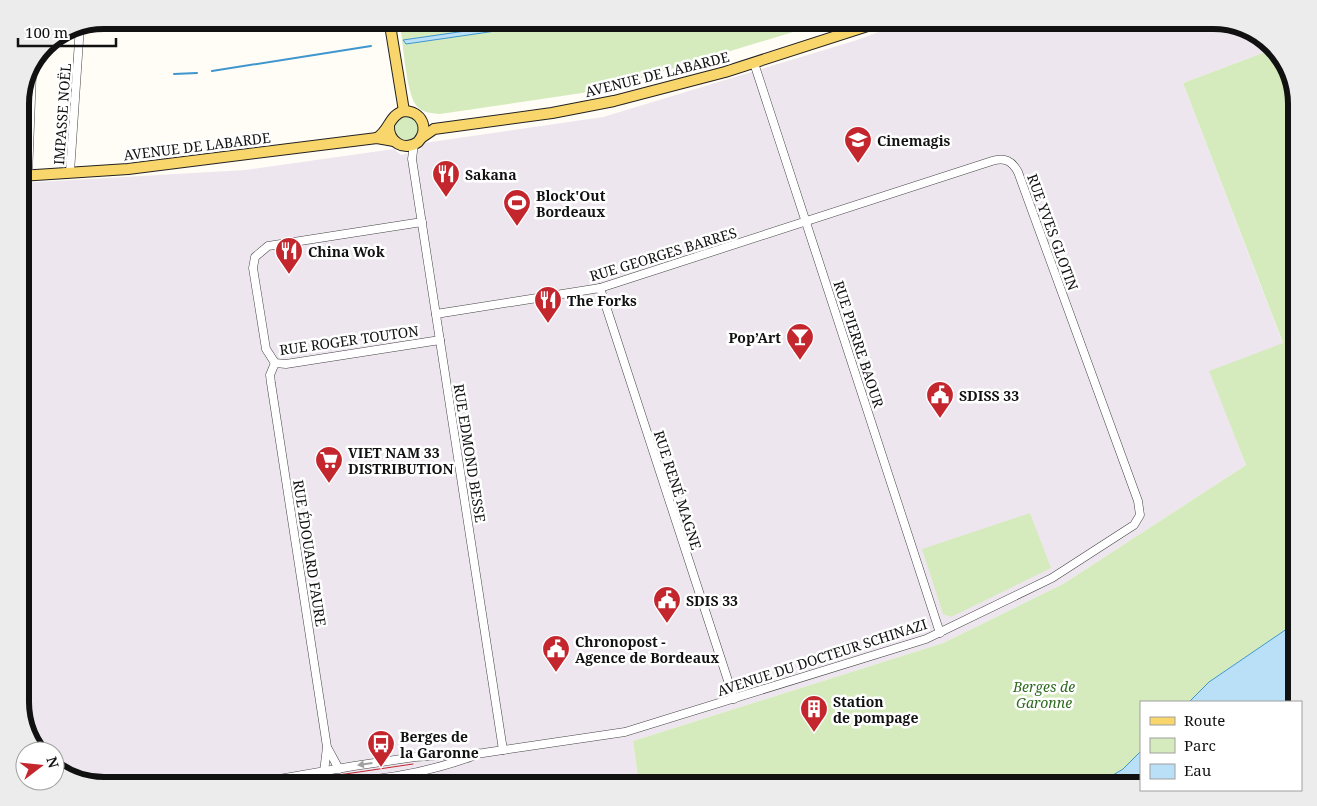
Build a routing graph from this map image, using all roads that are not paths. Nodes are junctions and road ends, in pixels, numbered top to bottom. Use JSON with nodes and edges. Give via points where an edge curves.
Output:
{"nodes":[{"id":1,"x":391,"y":29,"type":"edge"},
{"id":2,"x":858,"y":29,"type":"edge"},
{"id":3,"x":80,"y":33,"type":"edge"},
{"id":4,"x":754,"y":63,"type":"junction"},
{"id":5,"x":31,"y":84,"type":"edge"},
{"id":6,"x":29,"y":111,"type":"edge"},
{"id":7,"x":404,"y":111,"type":"junction"},
{"id":8,"x":422,"y":121,"type":"junction"},
{"id":9,"x":389,"y":125,"type":"junction"},
{"id":10,"x":434,"y":129,"type":"junction"},
{"id":11,"x":377,"y":138,"type":"junction"},
{"id":12,"x":418,"y":141,"type":"junction"},
{"id":13,"x":398,"y":143,"type":"junction"},
{"id":14,"x":412,"y":159,"type":"junction"},
{"id":15,"x":70,"y":172,"type":"junction"},
{"id":16,"x":29,"y":175,"type":"edge"},
{"id":17,"x":422,"y":222,"type":"junction"},
{"id":18,"x":806,"y":222,"type":"junction"},
{"id":19,"x":600,"y":288,"type":"junction"},
{"id":20,"x":436,"y":314,"type":"junction"},
{"id":21,"x":440,"y":340,"type":"junction"},
{"id":22,"x":275,"y":363,"type":"junction"},
{"id":23,"x":1140,"y":515,"type":"joint"},
{"id":24,"x":940,"y":633,"type":"junction"},
{"id":25,"x":734,"y":699,"type":"junction"},
{"id":26,"x":327,"y":747,"type":"junction"},
{"id":27,"x":503,"y":750,"type":"junction"},
{"id":28,"x":483,"y":753,"type":"junction"},
{"id":29,"x":339,"y":769,"type":"junction"},
{"id":30,"x":324,"y":772,"type":"junction"},
{"id":31,"x":294,"y":777,"type":"edge"},
{"id":32,"x":385,"y":777,"type":"edge"}],
"edges":[{"from":1,"to":7,"type":"main road"},
{"from":2,"to":4,"type":"main road","name":"AVENUE DE LABARDE"},
{"from":3,"to":15,"type":"street","name":"IMPASSE NOËL"},
{"from":4,"to":10,"type":"main road","name":"AVENUE DE LABARDE","via":[[595,105]]},
{"from":4,"to":18,"type":"street","name":"RUE PIERRE BAOUR"},
{"from":5,"to":6,"type":"street"},
{"from":7,"to":8,"type":"main road","via":[[415,113]]},
{"from":7,"to":9,"type":"main road","via":[[393,117]]},
{"from":8,"to":10,"type":"main road"},
{"from":8,"to":12,"type":"main road","via":[[424,130]]},
{"from":9,"to":11,"type":"main road"},
{"from":9,"to":13,"type":"main road","via":[[389,134]]},
{"from":10,"to":12,"type":"main road","name":"AVENUE DE LABARDE"},
{"from":11,"to":13,"type":"main road","name":"AVENUE DE LABARDE"},
{"from":11,"to":15,"type":"main road","name":"AVENUE DE LABARDE","via":[[128,169]]},
{"from":12,"to":13,"type":"main road"},
{"from":12,"to":14,"type":"street","name":"RUE EDMOND BESSE"},
{"from":13,"to":14,"type":"street","name":"RUE EDMOND BESSE"},
{"from":14,"to":17,"type":"street","name":"RUE EDMOND BESSE"},
{"from":15,"to":16,"type":"main road","name":"AVENUE DE LABARDE"},
{"from":17,"to":20,"type":"street","name":"RUE EDMOND BESSE"},
{"from":17,"to":22,"type":"street","name":"RUE ROGER TOUTON","via":[[268,246],[258,252],[253,268],[266,348]]},
{"from":18,"to":19,"type":"street","name":"RUE GEORGES BARRES"},
{"from":18,"to":23,"type":"street","name":"RUE YVES GLOTIN","via":[[992,161],[1004,159],[1013,164],[1135,493]]},
{"from":18,"to":24,"type":"street","name":"RUE PIERRE BAOUR"},
{"from":19,"to":20,"type":"street","name":"RUE GEORGES BARRES"},
{"from":19,"to":25,"type":"street","name":"RUE RENÉ MAGNE"},
{"from":20,"to":21,"type":"street","name":"RUE EDMOND BESSE"},
{"from":21,"to":22,"type":"street","name":"RUE ROGER TOUTON","via":[[286,364]]},
{"from":21,"to":27,"type":"street","name":"RUE EDMOND BESSE"},
{"from":22,"to":26,"type":"street","name":"RUE ÉDOUARD FAURE","via":[[270,375],[271,383]]},
{"from":23,"to":24,"type":"street","name":"AVENUE DU DOCTEUR SCHINAZI","via":[[1134,525],[1052,578]]},
{"from":24,"to":25,"type":"street","name":"AVENUE DU DOCTEUR SCHINAZI"},
{"from":25,"to":27,"type":"street","name":"AVENUE DU DOCTEUR SCHINAZI","via":[[625,732]]},
{"from":26,"to":29,"type":"street","name":"RUE ÉDOUARD FAURE"},
{"from":26,"to":30,"type":"street","name":"RUE ÉDOUARD FAURE"},
{"from":27,"to":28,"type":"street","name":"AVENUE DU DOCTEUR SCHINAZI"},
{"from":28,"to":29,"type":"street","name":"AVENUE DU DOCTEUR SCHINAZI","one_way":true,"via":[[415,757]]},
{"from":28,"to":32,"type":"street","name":"AVENUE DU DOCTEUR SCHINAZI","via":[[435,770]]},
{"from":29,"to":30,"type":"street","name":"AVENUE DU DOCTEUR SCHINAZI"},
{"from":30,"to":31,"type":"street","name":"AVENUE DU DOCTEUR SCHINAZI"}]}
